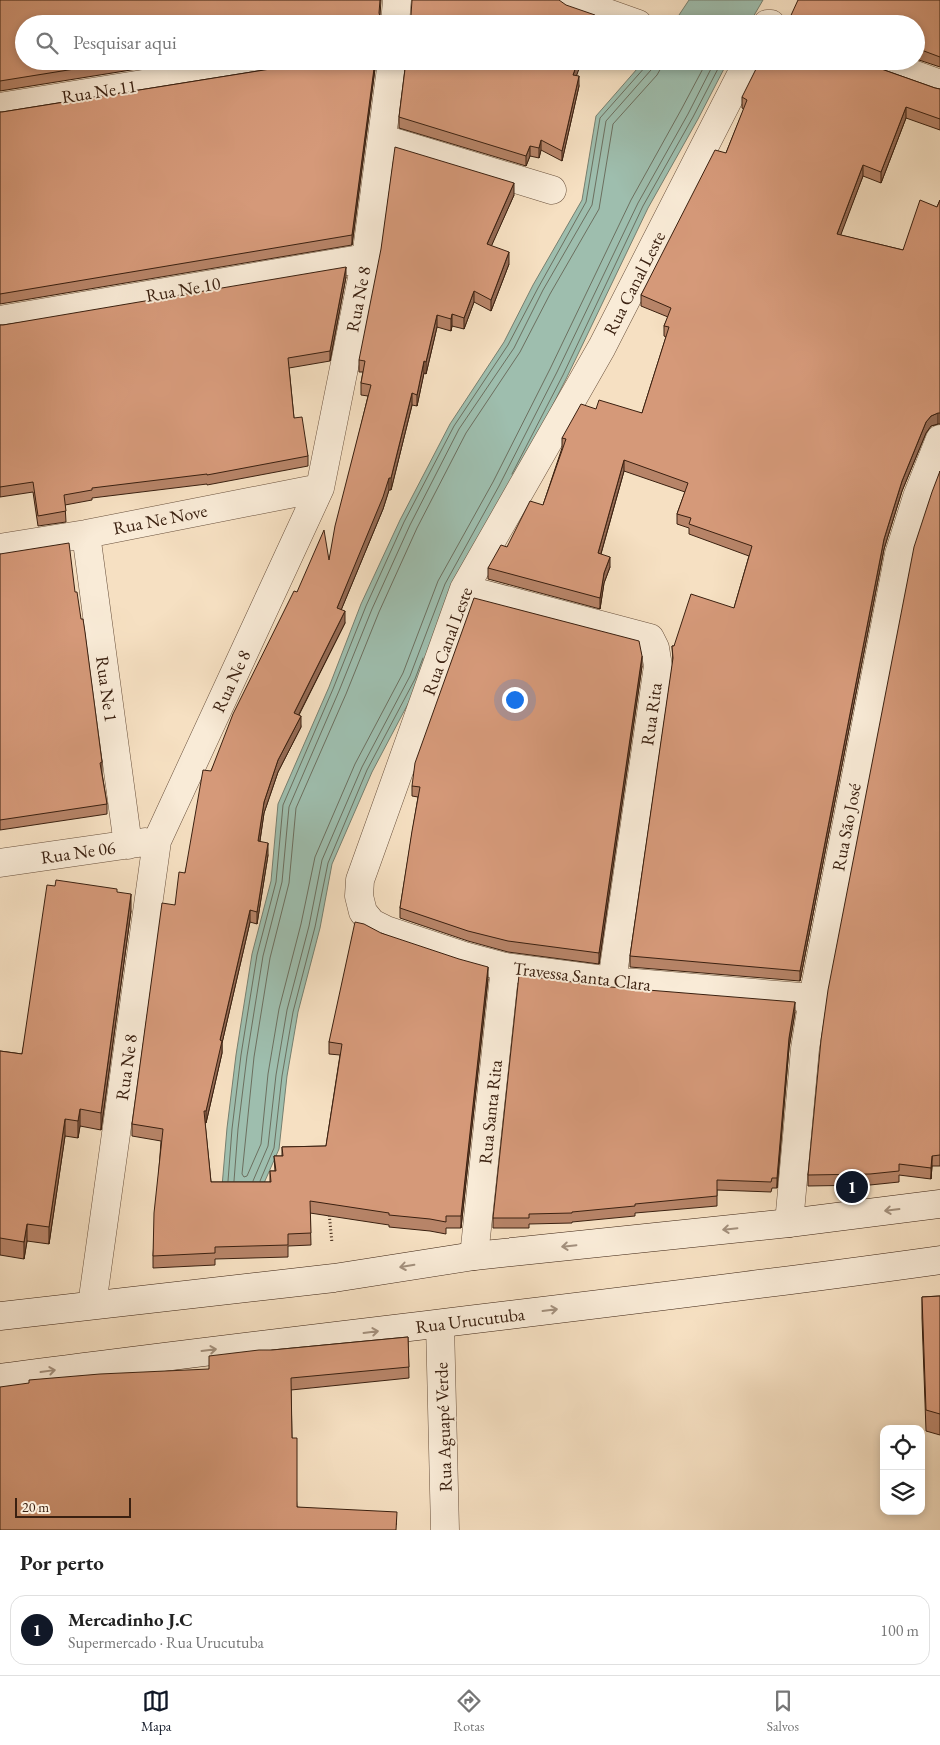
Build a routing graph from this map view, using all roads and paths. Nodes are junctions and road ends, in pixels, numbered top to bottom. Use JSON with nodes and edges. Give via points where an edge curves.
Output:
{"nodes":[{"id":1,"x":397,"y":0,"type":"edge"},
{"id":2,"x":571,"y":0,"type":"edge"},
{"id":3,"x":396,"y":15,"type":"edge"},
{"id":4,"x":613,"y":15,"type":"edge"},
{"id":5,"x":231,"y":70,"type":"edge"},
{"id":6,"x":391,"y":70,"type":"edge"},
{"id":7,"x":743,"y":70,"type":"edge"},
{"id":8,"x":901,"y":70,"type":"edge"},
{"id":9,"x":940,"y":84,"type":"edge"},
{"id":10,"x":0,"y":107,"type":"edge"},
{"id":11,"x":383,"y":139,"type":"junction"},
{"id":12,"x":552,"y":190,"type":"dead end"},
{"id":13,"x":366,"y":258,"type":"junction"},
{"id":14,"x":0,"y":320,"type":"edge"},
{"id":15,"x":940,"y":439,"type":"edge"},
{"id":16,"x":320,"y":488,"type":"junction"},
{"id":17,"x":86,"y":534,"type":"junction"},
{"id":18,"x":0,"y":548,"type":"edge"},
{"id":19,"x":464,"y":589,"type":"junction"},
{"id":20,"x":157,"y":841,"type":"junction"},
{"id":21,"x":128,"y":845,"type":"junction"},
{"id":22,"x":0,"y":863,"type":"edge"},
{"id":23,"x":363,"y":912,"type":"joint"},
{"id":24,"x":506,"y":967,"type":"junction"},
{"id":25,"x":612,"y":981,"type":"junction"},
{"id":26,"x":813,"y":998,"type":"junction"},
{"id":27,"x":940,"y":1204,"type":"edge"},
{"id":28,"x":329,"y":1211,"type":"edge"},
{"id":29,"x":789,"y":1223,"type":"junction"},
{"id":30,"x":474,"y":1256,"type":"junction"},
{"id":31,"x":940,"y":1260,"type":"edge"},
{"id":32,"x":334,"y":1278,"type":"junction"},
{"id":33,"x":92,"y":1305,"type":"junction"},
{"id":34,"x":0,"y":1316,"type":"edge"},
{"id":35,"x":440,"y":1324,"type":"junction"},
{"id":36,"x":0,"y":1378,"type":"edge"},
{"id":37,"x":445,"y":1530,"type":"edge"}],
"edges":[{"from":1,"to":3,"type":"street"},
{"from":2,"to":4,"type":"street"},
{"from":5,"to":10,"type":"street","name":"Rua Ne 11"},
{"from":6,"to":11,"type":"street","name":"Rua Ne 8"},
{"from":7,"to":19,"type":"street","name":"Rua Canal Leste","via":[[602,347]]},
{"from":8,"to":9,"type":"street"},
{"from":11,"to":12,"type":"street"},
{"from":11,"to":13,"type":"street","name":"Rua Ne 8"},
{"from":13,"to":14,"type":"street","name":"Rua Ne 10"},
{"from":13,"to":16,"type":"street","name":"Rua Ne 8"},
{"from":15,"to":26,"type":"street","name":"Rua São José","via":[[899,554]]},
{"from":16,"to":17,"type":"street","name":"Rua Ne Nove"},
{"from":16,"to":20,"type":"street","name":"Rua Ne 8"},
{"from":17,"to":18,"type":"street","name":"Rua Ne Nove"},
{"from":17,"to":21,"type":"street","name":"Rua Ne 1"},
{"from":19,"to":23,"type":"street","name":"Rua Canal Leste","via":[[360,880]]},
{"from":19,"to":25,"type":"street","name":"Rua Rita","via":[[650,638],[655,648],[658,666]]},
{"from":20,"to":21,"type":"street","name":"Rua Ne 06"},
{"from":20,"to":33,"type":"street","name":"Rua Ne 8"},
{"from":21,"to":22,"type":"street","name":"Rua Ne 06"},
{"from":23,"to":24,"type":"street","name":"Travessa Santa Clara","via":[[372,923],[386,930]]},
{"from":24,"to":25,"type":"street","name":"Travessa Santa Clara"},
{"from":24,"to":30,"type":"street","name":"Rua Santa Rita"},
{"from":25,"to":26,"type":"street","name":"Travessa Santa Clara"},
{"from":26,"to":29,"type":"street","name":"Rua São José","via":[[805,1049]]},
{"from":27,"to":29,"type":"street","one_way":true},
{"from":28,"to":32,"type":"path"},
{"from":29,"to":30,"type":"street","one_way":true},
{"from":30,"to":32,"type":"street","one_way":true},
{"from":35,"to":31,"type":"street","name":"Rua Urucutuba","one_way":true},
{"from":32,"to":33,"type":"street"},
{"from":33,"to":34,"type":"street"},
{"from":36,"to":35,"type":"street","name":"Rua Urucutuba","one_way":true},
{"from":35,"to":37,"type":"street","name":"Rua Aguapé Verde"}]}
